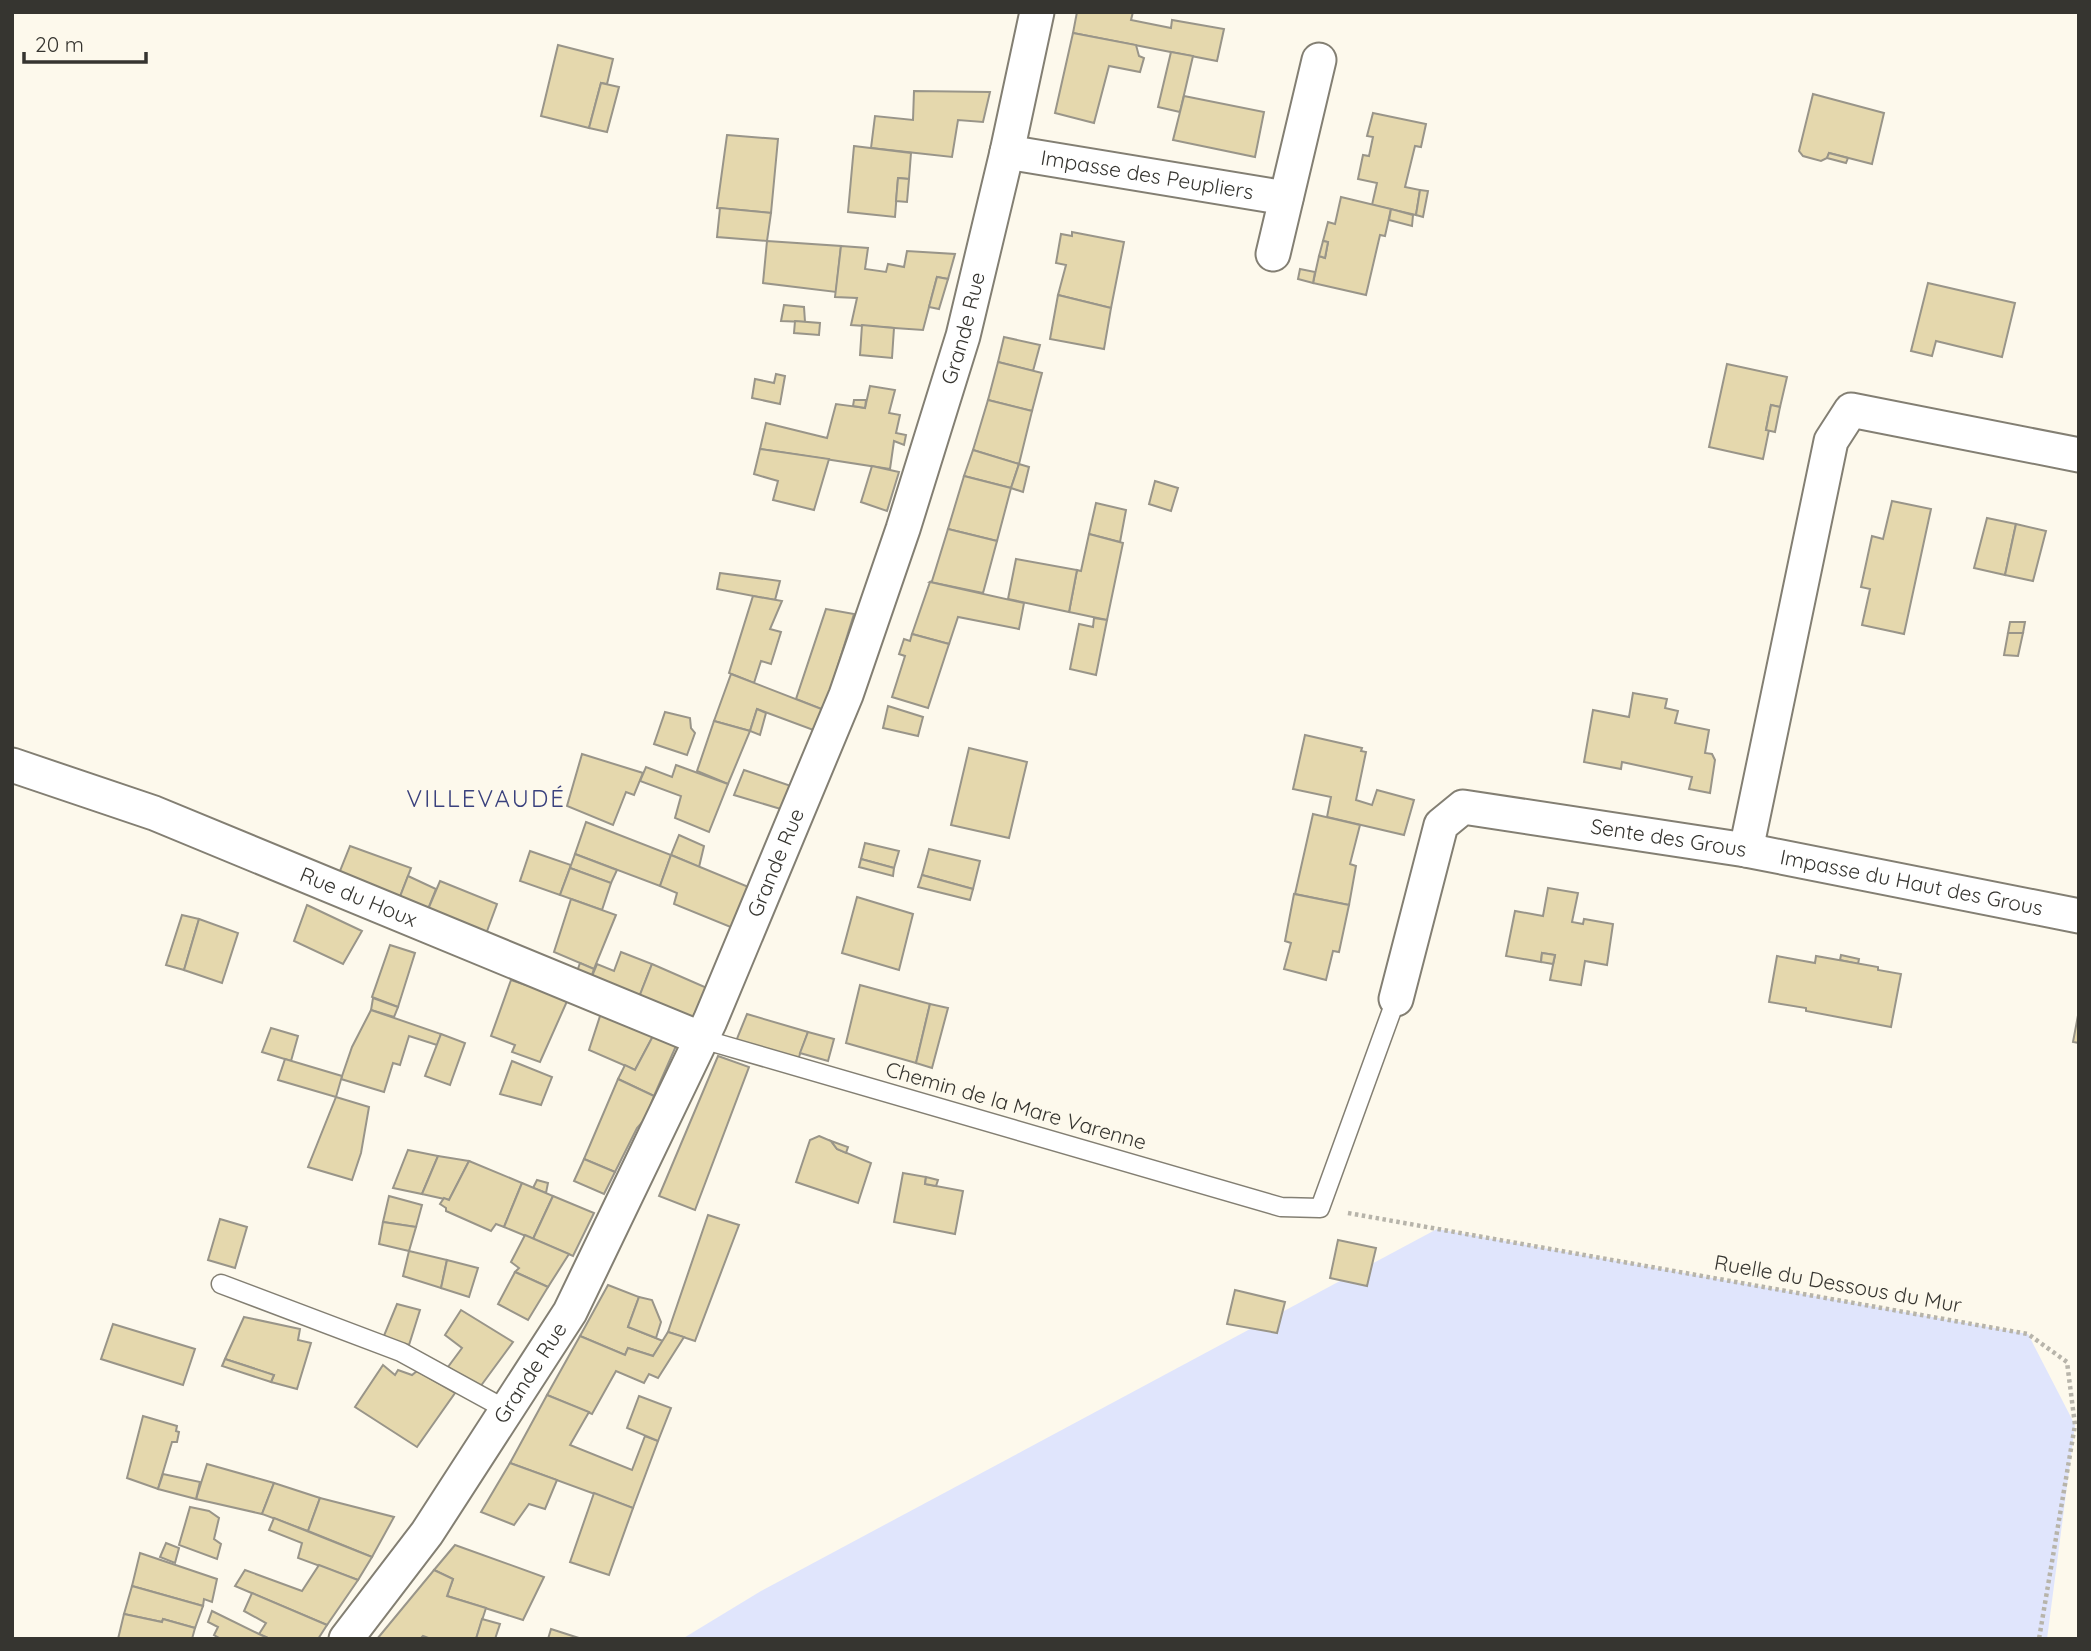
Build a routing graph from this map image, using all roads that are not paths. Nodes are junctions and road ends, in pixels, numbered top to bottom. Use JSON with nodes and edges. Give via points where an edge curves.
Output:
{"nodes":[{"id":1,"x":1037,"y":12,"type":"edge"},
{"id":2,"x":1319,"y":60,"type":"dead end"},
{"id":3,"x":1007,"y":152,"type":"junction"},
{"id":4,"x":1286,"y":198,"type":"junction"},
{"id":5,"x":1273,"y":254,"type":"dead end"},
{"id":6,"x":2079,"y":455,"type":"edge"},
{"id":7,"x":12,"y":765,"type":"edge"},
{"id":8,"x":1746,"y":850,"type":"junction"},
{"id":9,"x":2079,"y":916,"type":"edge"},
{"id":10,"x":1395,"y":999,"type":"joint"},
{"id":11,"x":702,"y":1039,"type":"junction"},
{"id":12,"x":1320,"y":1208,"type":"joint"},
{"id":13,"x":221,"y":1284,"type":"dead end"},
{"id":14,"x":507,"y":1410,"type":"junction"},
{"id":15,"x":346,"y":1639,"type":"edge"}],
"edges":[{"from":1,"to":3,"type":"street","name":"Grande Rue"},
{"from":2,"to":4,"type":"street"},
{"from":3,"to":4,"type":"street","name":"Impasse des Peupliers"},
{"from":3,"to":11,"type":"street","name":"Grande Rue","via":[[962,336],[846,695]]},
{"from":4,"to":5,"type":"street"},
{"from":6,"to":8,"type":"street","name":"Sente des Grous","via":[[1851,410],[1831,441]]},
{"from":7,"to":11,"type":"street","name":"Rue du Houx","via":[[153,813]]},
{"from":8,"to":9,"type":"street","name":"Impasse du Haut des Grous"},
{"from":8,"to":10,"type":"street","name":"Sente des Grous","via":[[1463,807],[1441,825]]},
{"from":10,"to":12,"type":"lane","name":"Sente des Grous"},
{"from":11,"to":12,"type":"lane","name":"Chemin de la Mare Varenne","via":[[1281,1207]]},
{"from":11,"to":14,"type":"street","name":"Grande Rue","via":[[570,1312]]},
{"from":13,"to":14,"type":"lane","via":[[401,1352]]},
{"from":14,"to":15,"type":"street","name":"Grande Rue","via":[[427,1533]]}]}
